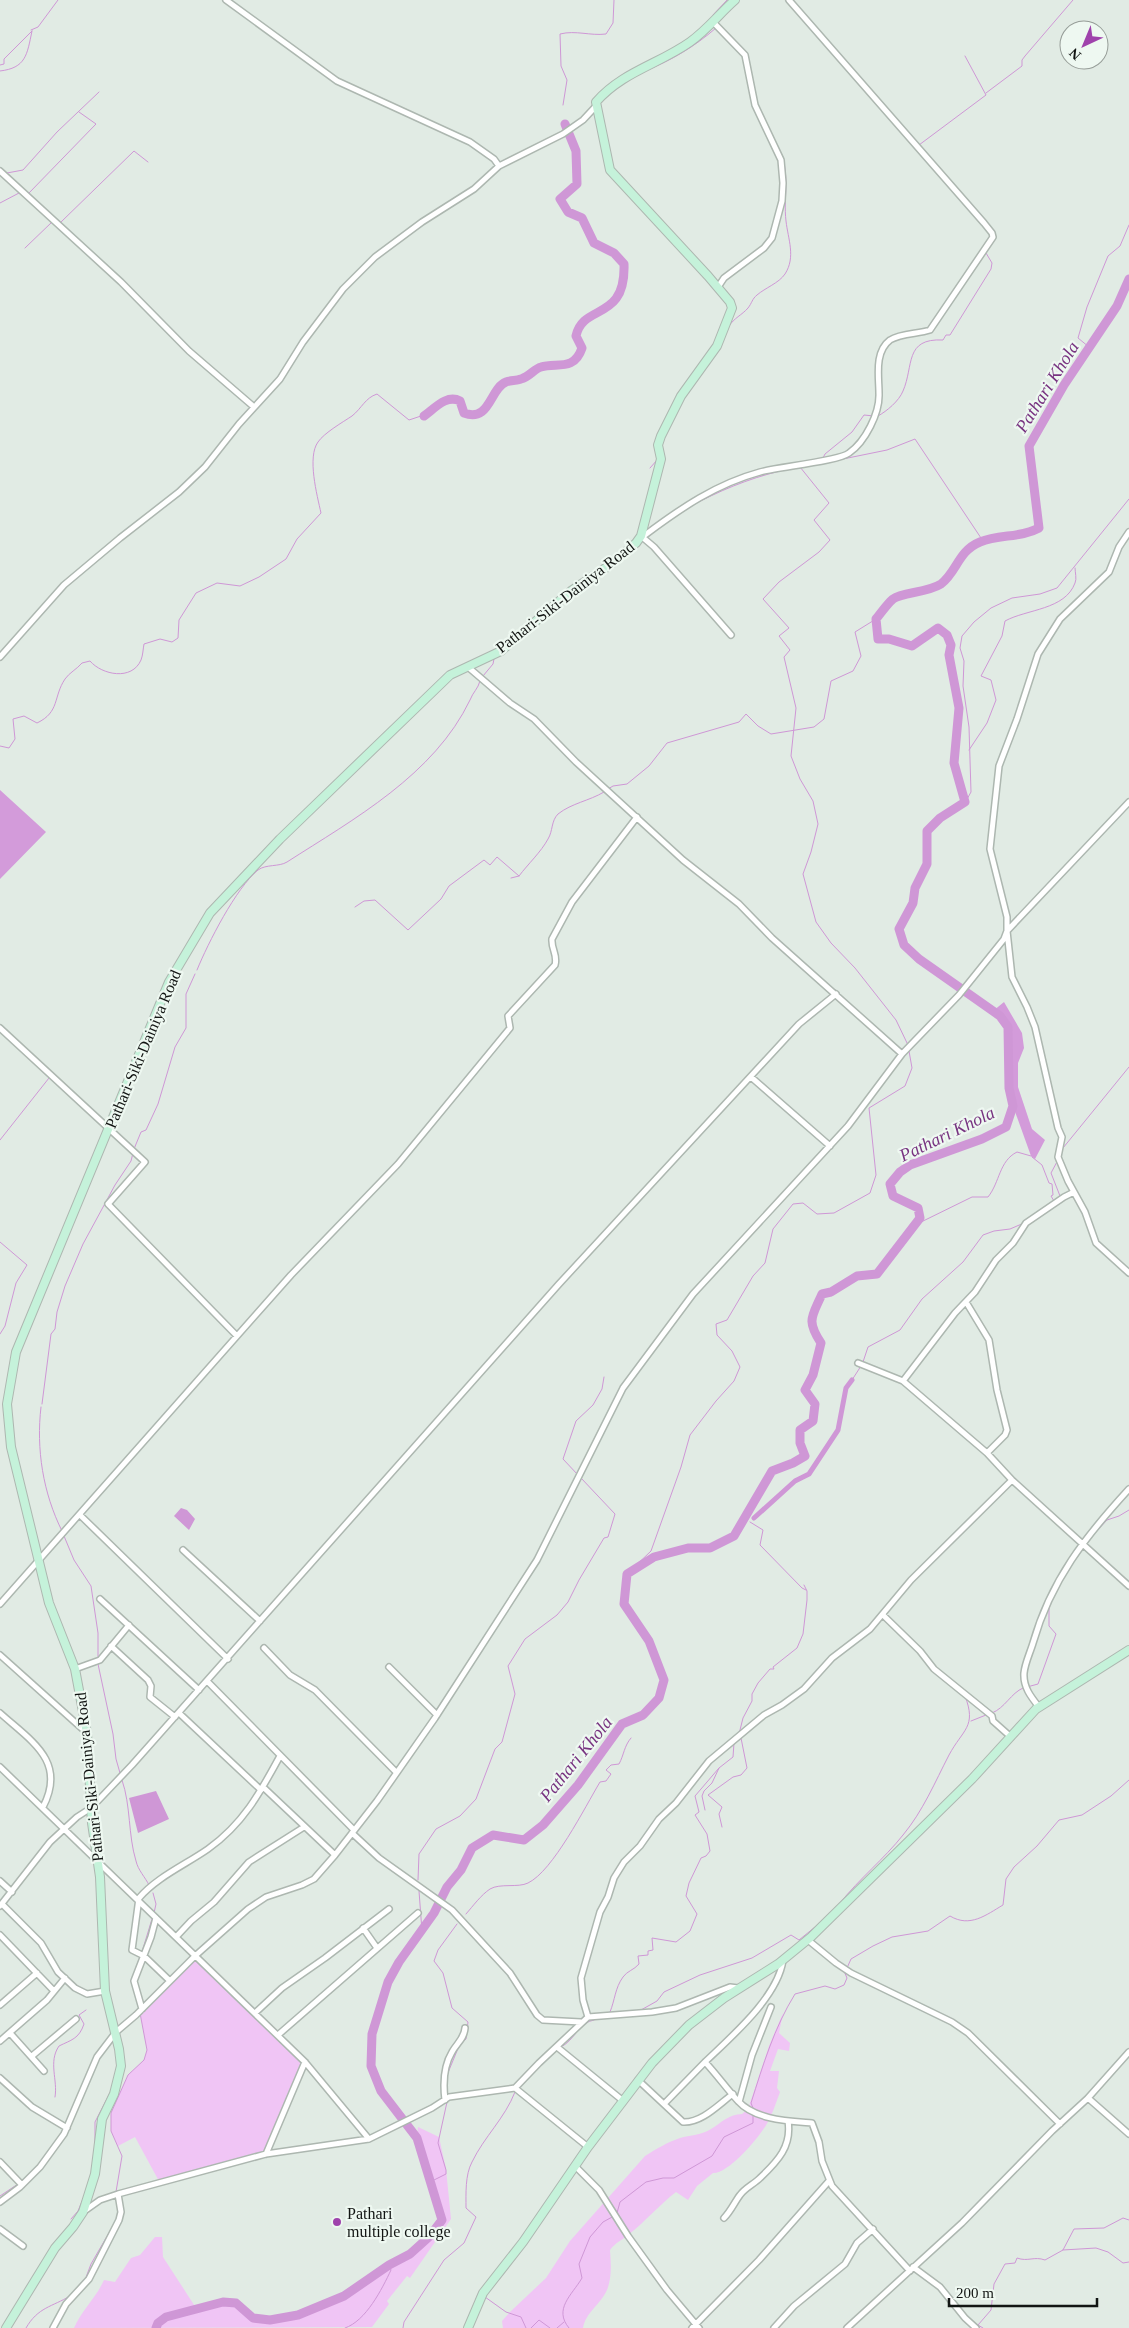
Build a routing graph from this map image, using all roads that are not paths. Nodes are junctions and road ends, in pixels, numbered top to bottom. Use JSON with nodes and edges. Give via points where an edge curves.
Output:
{"nodes":[{"id":1,"x":226,"y":0,"type":"edge"},
{"id":2,"x":736,"y":0,"type":"edge"},
{"id":3,"x":789,"y":0,"type":"edge"},
{"id":4,"x":714,"y":23,"type":"junction"},
{"id":5,"x":596,"y":105,"type":"junction"},
{"id":6,"x":499,"y":166,"type":"junction"},
{"id":7,"x":0,"y":171,"type":"edge"},
{"id":8,"x":718,"y":287,"type":"junction"},
{"id":9,"x":254,"y":407,"type":"junction"},
{"id":10,"x":1129,"y":532,"type":"edge"},
{"id":11,"x":641,"y":536,"type":"junction"},
{"id":12,"x":731,"y":635,"type":"dead end"},
{"id":13,"x":0,"y":657,"type":"edge"},
{"id":14,"x":468,"y":667,"type":"junction"},
{"id":15,"x":1129,"y":802,"type":"edge"},
{"id":16,"x":637,"y":817,"type":"junction"},
{"id":17,"x":1007,"y":931,"type":"junction"},
{"id":18,"x":836,"y":994,"type":"junction"},
{"id":19,"x":0,"y":1028,"type":"edge"},
{"id":20,"x":902,"y":1054,"type":"junction"},
{"id":21,"x":751,"y":1077,"type":"junction"},
{"id":22,"x":108,"y":1130,"type":"junction"},
{"id":23,"x":830,"y":1146,"type":"junction"},
{"id":24,"x":1074,"y":1192,"type":"junction"},
{"id":25,"x":1129,"y":1273,"type":"edge"},
{"id":26,"x":966,"y":1302,"type":"junction"},
{"id":27,"x":237,"y":1336,"type":"junction"},
{"id":28,"x":858,"y":1363,"type":"dead end"},
{"id":29,"x":903,"y":1380,"type":"junction"},
{"id":30,"x":987,"y":1453,"type":"junction"},
{"id":31,"x":1012,"y":1480,"type":"junction"},
{"id":32,"x":1129,"y":1489,"type":"edge"},
{"id":33,"x":80,"y":1515,"type":"junction"},
{"id":34,"x":1082,"y":1542,"type":"junction"},
{"id":35,"x":182,"y":1550,"type":"dead end"},
{"id":36,"x":38,"y":1561,"type":"junction"},
{"id":37,"x":1129,"y":1586,"type":"edge"},
{"id":38,"x":100,"y":1599,"type":"dead end"},
{"id":39,"x":0,"y":1604,"type":"edge"},
{"id":40,"x":883,"y":1615,"type":"junction"},
{"id":41,"x":260,"y":1621,"type":"junction"},
{"id":42,"x":129,"y":1626,"type":"junction"},
{"id":43,"x":111,"y":1646,"type":"junction"},
{"id":44,"x":264,"y":1648,"type":"dead end"},
{"id":45,"x":1129,"y":1650,"type":"edge"},
{"id":46,"x":0,"y":1655,"type":"edge"},
{"id":47,"x":228,"y":1659,"type":"junction"},
{"id":48,"x":389,"y":1667,"type":"dead end"},
{"id":49,"x":75,"y":1668,"type":"junction"},
{"id":50,"x":207,"y":1681,"type":"junction"},
{"id":51,"x":199,"y":1690,"type":"junction"},
{"id":52,"x":1039,"y":1707,"type":"junction"},
{"id":53,"x":0,"y":1713,"type":"edge"},
{"id":54,"x":177,"y":1715,"type":"junction"},
{"id":55,"x":437,"y":1715,"type":"junction"},
{"id":56,"x":87,"y":1732,"type":"junction"},
{"id":57,"x":1010,"y":1737,"type":"junction"},
{"id":58,"x":280,"y":1756,"type":"junction"},
{"id":59,"x":0,"y":1767,"type":"edge"},
{"id":60,"x":396,"y":1772,"type":"junction"},
{"id":61,"x":262,"y":1789,"type":"junction"},
{"id":62,"x":43,"y":1807,"type":"junction"},
{"id":63,"x":91,"y":1808,"type":"junction"},
{"id":64,"x":304,"y":1827,"type":"junction"},
{"id":65,"x":62,"y":1830,"type":"junction"},
{"id":66,"x":353,"y":1831,"type":"junction"},
{"id":67,"x":335,"y":1855,"type":"junction"},
{"id":68,"x":98,"y":1863,"type":"junction"},
{"id":69,"x":0,"y":1880,"type":"edge"},
{"id":70,"x":12,"y":1892,"type":"junction"},
{"id":71,"x":138,"y":1902,"type":"junction"},
{"id":72,"x":1,"y":1905,"type":"edge"},
{"id":73,"x":389,"y":1909,"type":"dead end"},
{"id":74,"x":418,"y":1913,"type":"dead end"},
{"id":75,"x":156,"y":1918,"type":"junction"},
{"id":76,"x":364,"y":1928,"type":"junction"},
{"id":77,"x":0,"y":1935,"type":"edge"},
{"id":78,"x":176,"y":1937,"type":"junction"},
{"id":79,"x":808,"y":1940,"type":"junction"},
{"id":80,"x":377,"y":1948,"type":"junction"},
{"id":81,"x":144,"y":1956,"type":"junction"},
{"id":82,"x":195,"y":1956,"type":"junction"},
{"id":83,"x":783,"y":1960,"type":"junction"},
{"id":84,"x":37,"y":1973,"type":"junction"},
{"id":85,"x":65,"y":1978,"type":"junction"},
{"id":86,"x":170,"y":1981,"type":"junction"},
{"id":87,"x":739,"y":1988,"type":"junction"},
{"id":88,"x":54,"y":1991,"type":"junction"},
{"id":89,"x":105,"y":1991,"type":"junction"},
{"id":90,"x":0,"y":2005,"type":"edge"},
{"id":91,"x":771,"y":2007,"type":"dead end"},
{"id":92,"x":142,"y":2009,"type":"junction"},
{"id":93,"x":255,"y":2013,"type":"junction"},
{"id":94,"x":588,"y":2018,"type":"junction"},
{"id":95,"x":76,"y":2020,"type":"dead end"},
{"id":96,"x":582,"y":2022,"type":"junction"},
{"id":97,"x":465,"y":2028,"type":"dead end"},
{"id":98,"x":116,"y":2032,"type":"junction"},
{"id":99,"x":10,"y":2033,"type":"junction"},
{"id":100,"x":278,"y":2035,"type":"junction"},
{"id":101,"x":0,"y":2041,"type":"edge"},
{"id":102,"x":557,"y":2047,"type":"junction"},
{"id":103,"x":1129,"y":2052,"type":"edge"},
{"id":104,"x":32,"y":2056,"type":"junction"},
{"id":105,"x":305,"y":2062,"type":"junction"},
{"id":106,"x":705,"y":2062,"type":"junction"},
{"id":107,"x":44,"y":2071,"type":"dead end"},
{"id":108,"x":0,"y":2078,"type":"edge"},
{"id":109,"x":638,"y":2080,"type":"junction"},
{"id":110,"x":515,"y":2088,"type":"junction"},
{"id":111,"x":733,"y":2094,"type":"junction"},
{"id":112,"x":1088,"y":2098,"type":"junction"},
{"id":113,"x":445,"y":2100,"type":"junction"},
{"id":114,"x":622,"y":2100,"type":"junction"},
{"id":115,"x":738,"y":2102,"type":"junction"},
{"id":116,"x":664,"y":2104,"type":"junction"},
{"id":117,"x":788,"y":2121,"type":"junction"},
{"id":118,"x":1060,"y":2124,"type":"junction"},
{"id":119,"x":67,"y":2128,"type":"junction"},
{"id":120,"x":1129,"y":2134,"type":"edge"},
{"id":121,"x":369,"y":2139,"type":"junction"},
{"id":122,"x":588,"y":2147,"type":"junction"},
{"id":123,"x":266,"y":2154,"type":"junction"},
{"id":124,"x":0,"y":2162,"type":"edge"},
{"id":125,"x":575,"y":2166,"type":"junction"},
{"id":126,"x":829,"y":2181,"type":"junction"},
{"id":127,"x":22,"y":2185,"type":"junction"},
{"id":128,"x":118,"y":2194,"type":"junction"},
{"id":129,"x":0,"y":2202,"type":"edge"},
{"id":130,"x":83,"y":2212,"type":"junction"},
{"id":131,"x":724,"y":2218,"type":"dead end"},
{"id":132,"x":0,"y":2229,"type":"edge"},
{"id":133,"x":873,"y":2229,"type":"junction"},
{"id":134,"x":23,"y":2246,"type":"dead end"},
{"id":135,"x":912,"y":2269,"type":"junction"},
{"id":136,"x":695,"y":2327,"type":"edge"},
{"id":137,"x":6,"y":2328,"type":"edge"},
{"id":138,"x":53,"y":2328,"type":"edge"},
{"id":139,"x":468,"y":2328,"type":"edge"},
{"id":140,"x":774,"y":2328,"type":"edge"},
{"id":141,"x":847,"y":2328,"type":"edge"},
{"id":142,"x":976,"y":2328,"type":"edge"}],
"edges":[{"from":1,"to":6,"type":"street","via":[[337,81],[470,142]]},
{"from":2,"to":4,"type":"main road"},
{"from":3,"to":11,"type":"street","via":[[993,238],[930,330],[888,341],[877,372],[878,406],[872,422],[849,454],[774,469],[727,483],[689,502]]},
{"from":4,"to":5,"type":"main road","via":[[666,57],[640,67],[605,91]]},
{"from":4,"to":8,"type":"street","via":[[745,55],[755,105],[781,160],[783,183],[782,201],[772,238],[764,248],[724,278]]},
{"from":5,"to":6,"type":"street","via":[[583,120],[563,134]]},
{"from":5,"to":8,"type":"main road","name":"Pathari-Siki-Dainiya Road","via":[[610,170]]},
{"from":6,"to":9,"type":"street","via":[[474,189],[422,222],[360,271],[309,334],[280,379]]},
{"from":7,"to":9,"type":"street","via":[[121,282],[189,351]]},
{"from":8,"to":11,"type":"main road","name":"Pathari-Siki-Dainiya Road","via":[[730,302],[731,314],[716,346],[681,396],[661,436],[658,445],[661,459]]},
{"from":9,"to":13,"type":"street","via":[[205,467],[64,586]]},
{"from":10,"to":17,"type":"street","via":[[1108,572],[1060,619],[1038,654],[999,766],[990,849],[1005,904]]},
{"from":11,"to":12,"type":"street"},
{"from":11,"to":14,"type":"main road","name":"Pathari-Siki-Dainiya Road","via":[[610,566],[571,591],[501,651]]},
{"from":14,"to":16,"type":"street","via":[[510,704],[534,719]]},
{"from":14,"to":22,"type":"main road","name":"Pathari-Siki-Dainiya Road","via":[[450,675],[420,702],[280,839],[210,914],[169,982]]},
{"from":15,"to":17,"type":"street"},
{"from":16,"to":18,"type":"street","via":[[683,860],[739,904]]},
{"from":16,"to":27,"type":"street","via":[[572,902],[552,939],[557,959],[555,966],[508,1016],[510,1028],[502,1041],[478,1065],[398,1164]]},
{"from":17,"to":20,"type":"street","via":[[959,995]]},
{"from":17,"to":24,"type":"street","via":[[1012,977],[1035,1027],[1062,1137],[1058,1157]]},
{"from":18,"to":20,"type":"street"},
{"from":18,"to":21,"type":"street","via":[[798,1024]]},
{"from":19,"to":22,"type":"street"},
{"from":20,"to":23,"type":"street"},
{"from":21,"to":23,"type":"street"},
{"from":21,"to":41,"type":"street","via":[[559,1284]]},
{"from":22,"to":27,"type":"street","via":[[145,1162],[108,1204]]},
{"from":22,"to":36,"type":"main road","name":"Pathari-Siki-Dainiya Road","via":[[16,1352],[11,1376],[7,1404],[11,1447]]},
{"from":23,"to":55,"type":"street","via":[[693,1294],[622,1388],[537,1560]]},
{"from":24,"to":25,"type":"street","via":[[1096,1243]]},
{"from":24,"to":26,"type":"street","via":[[1026,1223],[1014,1243],[996,1260]]},
{"from":26,"to":29,"type":"street"},
{"from":26,"to":30,"type":"street","via":[[989,1340],[1007,1430]]},
{"from":27,"to":33,"type":"street"},
{"from":28,"to":29,"type":"street"},
{"from":29,"to":30,"type":"street"},
{"from":30,"to":31,"type":"street"},
{"from":31,"to":34,"type":"street"},
{"from":31,"to":40,"type":"street","via":[[910,1580]]},
{"from":32,"to":34,"type":"street"},
{"from":33,"to":36,"type":"street"},
{"from":33,"to":47,"type":"street"},
{"from":34,"to":37,"type":"street"},
{"from":34,"to":52,"type":"street","via":[[1054,1587],[1040,1618],[1024,1673],[1028,1694]]},
{"from":35,"to":41,"type":"street"},
{"from":36,"to":39,"type":"street"},
{"from":36,"to":49,"type":"main road","name":"Pathari-Siki-Dainiya Road","via":[[49,1603]]},
{"from":38,"to":42,"type":"street"},
{"from":40,"to":57,"type":"street","via":[[934,1669],[992,1716]]},
{"from":40,"to":94,"type":"street","via":[[832,1658],[804,1689],[764,1715],[709,1761],[624,1862],[600,1912],[581,1978]]},
{"from":41,"to":47,"type":"street"},
{"from":42,"to":43,"type":"street"},
{"from":42,"to":51,"type":"street"},
{"from":43,"to":49,"type":"street","via":[[100,1660]]},
{"from":43,"to":54,"type":"street","via":[[148,1680],[150,1697]]},
{"from":44,"to":60,"type":"street","via":[[290,1675],[315,1690]]},
{"from":45,"to":52,"type":"main road"},
{"from":46,"to":56,"type":"street"},
{"from":47,"to":50,"type":"street"},
{"from":48,"to":55,"type":"street"},
{"from":49,"to":56,"type":"main road","name":"Pathari-Siki-Dainiya Road"},
{"from":50,"to":51,"type":"street"},
{"from":50,"to":58,"type":"street"},
{"from":51,"to":54,"type":"street"},
{"from":52,"to":57,"type":"main road"},
{"from":53,"to":62,"type":"street","via":[[46,1757],[51,1781]]},
{"from":54,"to":61,"type":"street"},
{"from":54,"to":63,"type":"street"},
{"from":55,"to":60,"type":"street"},
{"from":56,"to":63,"type":"main road","name":"Pathari-Siki-Dainiya Road"},
{"from":57,"to":79,"type":"main road"},
{"from":58,"to":61,"type":"street"},
{"from":58,"to":66,"type":"street"},
{"from":59,"to":62,"type":"street"},
{"from":60,"to":66,"type":"street"},
{"from":61,"to":64,"type":"street"},
{"from":61,"to":71,"type":"street","via":[[246,1813],[215,1843],[165,1876]]},
{"from":62,"to":65,"type":"street"},
{"from":63,"to":65,"type":"street"},
{"from":63,"to":68,"type":"main road","name":"Pathari-Siki-Dainiya Road"},
{"from":64,"to":67,"type":"street"},
{"from":64,"to":78,"type":"street","via":[[249,1862],[214,1902]]},
{"from":65,"to":68,"type":"street"},
{"from":65,"to":70,"type":"street"},
{"from":66,"to":67,"type":"street"},
{"from":66,"to":96,"type":"street","via":[[379,1858],[452,1910],[510,1973],[537,2015],[543,2020]]},
{"from":67,"to":82,"type":"street","via":[[314,1879],[258,1902]]},
{"from":68,"to":71,"type":"street"},
{"from":68,"to":89,"type":"main road","name":"Pathari-Siki-Dainiya Road"},
{"from":69,"to":70,"type":"street"},
{"from":70,"to":72,"type":"street"},
{"from":71,"to":75,"type":"street"},
{"from":71,"to":81,"type":"street","via":[[132,1950]]},
{"from":72,"to":85,"type":"street","via":[[42,1943]]},
{"from":73,"to":76,"type":"street"},
{"from":74,"to":80,"type":"street"},
{"from":75,"to":78,"type":"street"},
{"from":75,"to":81,"type":"street"},
{"from":76,"to":80,"type":"street"},
{"from":76,"to":93,"type":"street","via":[[282,1988]]},
{"from":77,"to":84,"type":"street"},
{"from":78,"to":82,"type":"street"},
{"from":79,"to":83,"type":"main road"},
{"from":79,"to":118,"type":"street","via":[[851,1972],[968,2033]]},
{"from":80,"to":100,"type":"street"},
{"from":81,"to":86,"type":"street"},
{"from":81,"to":92,"type":"street","via":[[134,1981]]},
{"from":82,"to":86,"type":"street"},
{"from":82,"to":93,"type":"street"},
{"from":83,"to":87,"type":"main road"},
{"from":83,"to":106,"type":"street","via":[[777,1980],[764,1998],[737,2032]]},
{"from":84,"to":88,"type":"street"},
{"from":84,"to":90,"type":"street"},
{"from":85,"to":88,"type":"street"},
{"from":85,"to":89,"type":"street","via":[[83,1993]]},
{"from":86,"to":92,"type":"street"},
{"from":87,"to":94,"type":"street","via":[[730,1987],[676,2008]]},
{"from":87,"to":109,"type":"main road","via":[[689,2025]]},
{"from":88,"to":99,"type":"street"},
{"from":89,"to":98,"type":"main road","name":"Pathari-Siki-Dainiya Road"},
{"from":91,"to":115,"type":"street"},
{"from":92,"to":98,"type":"street"},
{"from":93,"to":100,"type":"street"},
{"from":94,"to":96,"type":"street"},
{"from":95,"to":104,"type":"street"},
{"from":96,"to":102,"type":"street"},
{"from":97,"to":113,"type":"street","via":[[464,2036],[447,2064],[443,2080]]},
{"from":98,"to":119,"type":"street","via":[[97,2057]]},
{"from":98,"to":130,"type":"main road","name":"Pathari-Siki-Dainiya Road","via":[[120,2078],[102,2119],[95,2174]]},
{"from":99,"to":101,"type":"street"},
{"from":99,"to":104,"type":"street"},
{"from":100,"to":105,"type":"street"},
{"from":102,"to":110,"type":"street"},
{"from":102,"to":114,"type":"street"},
{"from":103,"to":112,"type":"street"},
{"from":104,"to":107,"type":"street"},
{"from":105,"to":121,"type":"street"},
{"from":105,"to":123,"type":"street"},
{"from":106,"to":111,"type":"street"},
{"from":106,"to":116,"type":"street"},
{"from":108,"to":119,"type":"street","via":[[32,2107]]},
{"from":109,"to":114,"type":"main road"},
{"from":109,"to":116,"type":"street"},
{"from":110,"to":113,"type":"street"},
{"from":110,"to":122,"type":"street"},
{"from":111,"to":115,"type":"street"},
{"from":111,"to":116,"type":"street","via":[[703,2116],[686,2122]]},
{"from":112,"to":118,"type":"street"},
{"from":112,"to":120,"type":"street"},
{"from":113,"to":121,"type":"street"},
{"from":114,"to":122,"type":"main road"},
{"from":115,"to":117,"type":"street","via":[[748,2109]]},
{"from":117,"to":126,"type":"street","via":[[812,2123]]},
{"from":117,"to":131,"type":"street","via":[[790,2135],[784,2152],[740,2195]]},
{"from":118,"to":135,"type":"street"},
{"from":119,"to":127,"type":"street","via":[[40,2168]]},
{"from":121,"to":123,"type":"street"},
{"from":122,"to":125,"type":"main road"},
{"from":123,"to":128,"type":"street"},
{"from":124,"to":127,"type":"street"},
{"from":125,"to":136,"type":"street","via":[[599,2190]]},
{"from":125,"to":139,"type":"main road","via":[[483,2293]]},
{"from":126,"to":133,"type":"street","via":[[849,2207]]},
{"from":126,"to":136,"type":"street"},
{"from":127,"to":129,"type":"street"},
{"from":128,"to":130,"type":"street","via":[[100,2200]]},
{"from":128,"to":138,"type":"street","via":[[119,2220],[90,2279],[66,2304]]},
{"from":130,"to":137,"type":"main road","name":"Pathari-Siki-Dainiya Road","via":[[55,2248]]},
{"from":132,"to":134,"type":"street"},
{"from":133,"to":135,"type":"street"},
{"from":133,"to":140,"type":"street","via":[[857,2243],[845,2264],[794,2306]]},
{"from":135,"to":141,"type":"street"},
{"from":135,"to":142,"type":"street","via":[[940,2287]]}]}
